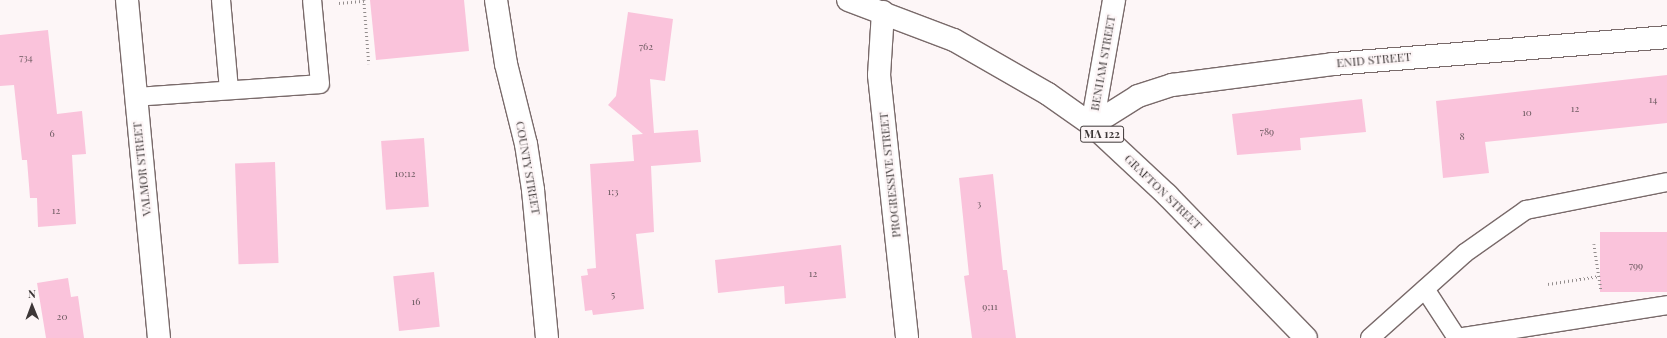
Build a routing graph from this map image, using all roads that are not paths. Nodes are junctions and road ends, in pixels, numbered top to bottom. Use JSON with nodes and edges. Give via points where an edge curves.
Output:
{"nodes":[{"id":1,"x":127,"y":0,"type":"edge"},
{"id":2,"x":221,"y":0,"type":"edge"},
{"id":3,"x":312,"y":0,"type":"edge"},
{"id":4,"x":496,"y":0,"type":"edge"},
{"id":5,"x":848,"y":0,"type":"edge"},
{"id":6,"x":1114,"y":0,"type":"edge"},
{"id":7,"x":883,"y":12,"type":"junction"},
{"id":8,"x":1667,"y":37,"type":"edge"},
{"id":9,"x":229,"y":90,"type":"junction"},
{"id":10,"x":135,"y":97,"type":"junction"},
{"id":11,"x":1092,"y":125,"type":"junction"},
{"id":12,"x":1667,"y":182,"type":"edge"},
{"id":13,"x":1425,"y":289,"type":"junction"},
{"id":14,"x":1667,"y":305,"type":"edge"},
{"id":15,"x":159,"y":338,"type":"edge"},
{"id":16,"x":547,"y":338,"type":"edge"},
{"id":17,"x":907,"y":338,"type":"edge"},
{"id":18,"x":1306,"y":338,"type":"edge"},
{"id":19,"x":1370,"y":338,"type":"edge"},
{"id":20,"x":1457,"y":338,"type":"edge"}],
"edges":[{"from":1,"to":10,"type":"main road","name":"VALMOR STREET"},
{"from":2,"to":9,"type":"lane"},
{"from":3,"to":9,"type":"lane","via":[[320,84]]},
{"from":4,"to":16,"type":"main road","name":"COUNTY STREET","via":[[504,57],[526,144],[533,190]]},
{"from":5,"to":7,"type":"main road","name":"GRAFTON STREET","number":"MA 122"},
{"from":6,"to":11,"type":"main road","name":"BENHAM STREET"},
{"from":7,"to":11,"type":"main road","name":"GRAFTON STREET","number":"MA 122","via":[[954,40],[1002,65]]},
{"from":7,"to":17,"type":"main road","name":"PROGRESSIVE STREET","via":[[879,75]]},
{"from":8,"to":11,"type":"main road","name":"ENID STREET","via":[[1333,64],[1172,84],[1138,96]]},
{"from":9,"to":10,"type":"lane"},
{"from":10,"to":15,"type":"main road","name":"VALMOR STREET"},
{"from":11,"to":18,"type":"main road","name":"GRAFTON STREET","number":"MA 122","via":[[1167,195]]},
{"from":12,"to":13,"type":"lane","via":[[1526,210],[1464,254]]},
{"from":13,"to":19,"type":"lane"},
{"from":13,"to":20,"type":"lane"},
{"from":14,"to":20,"type":"lane"}]}
